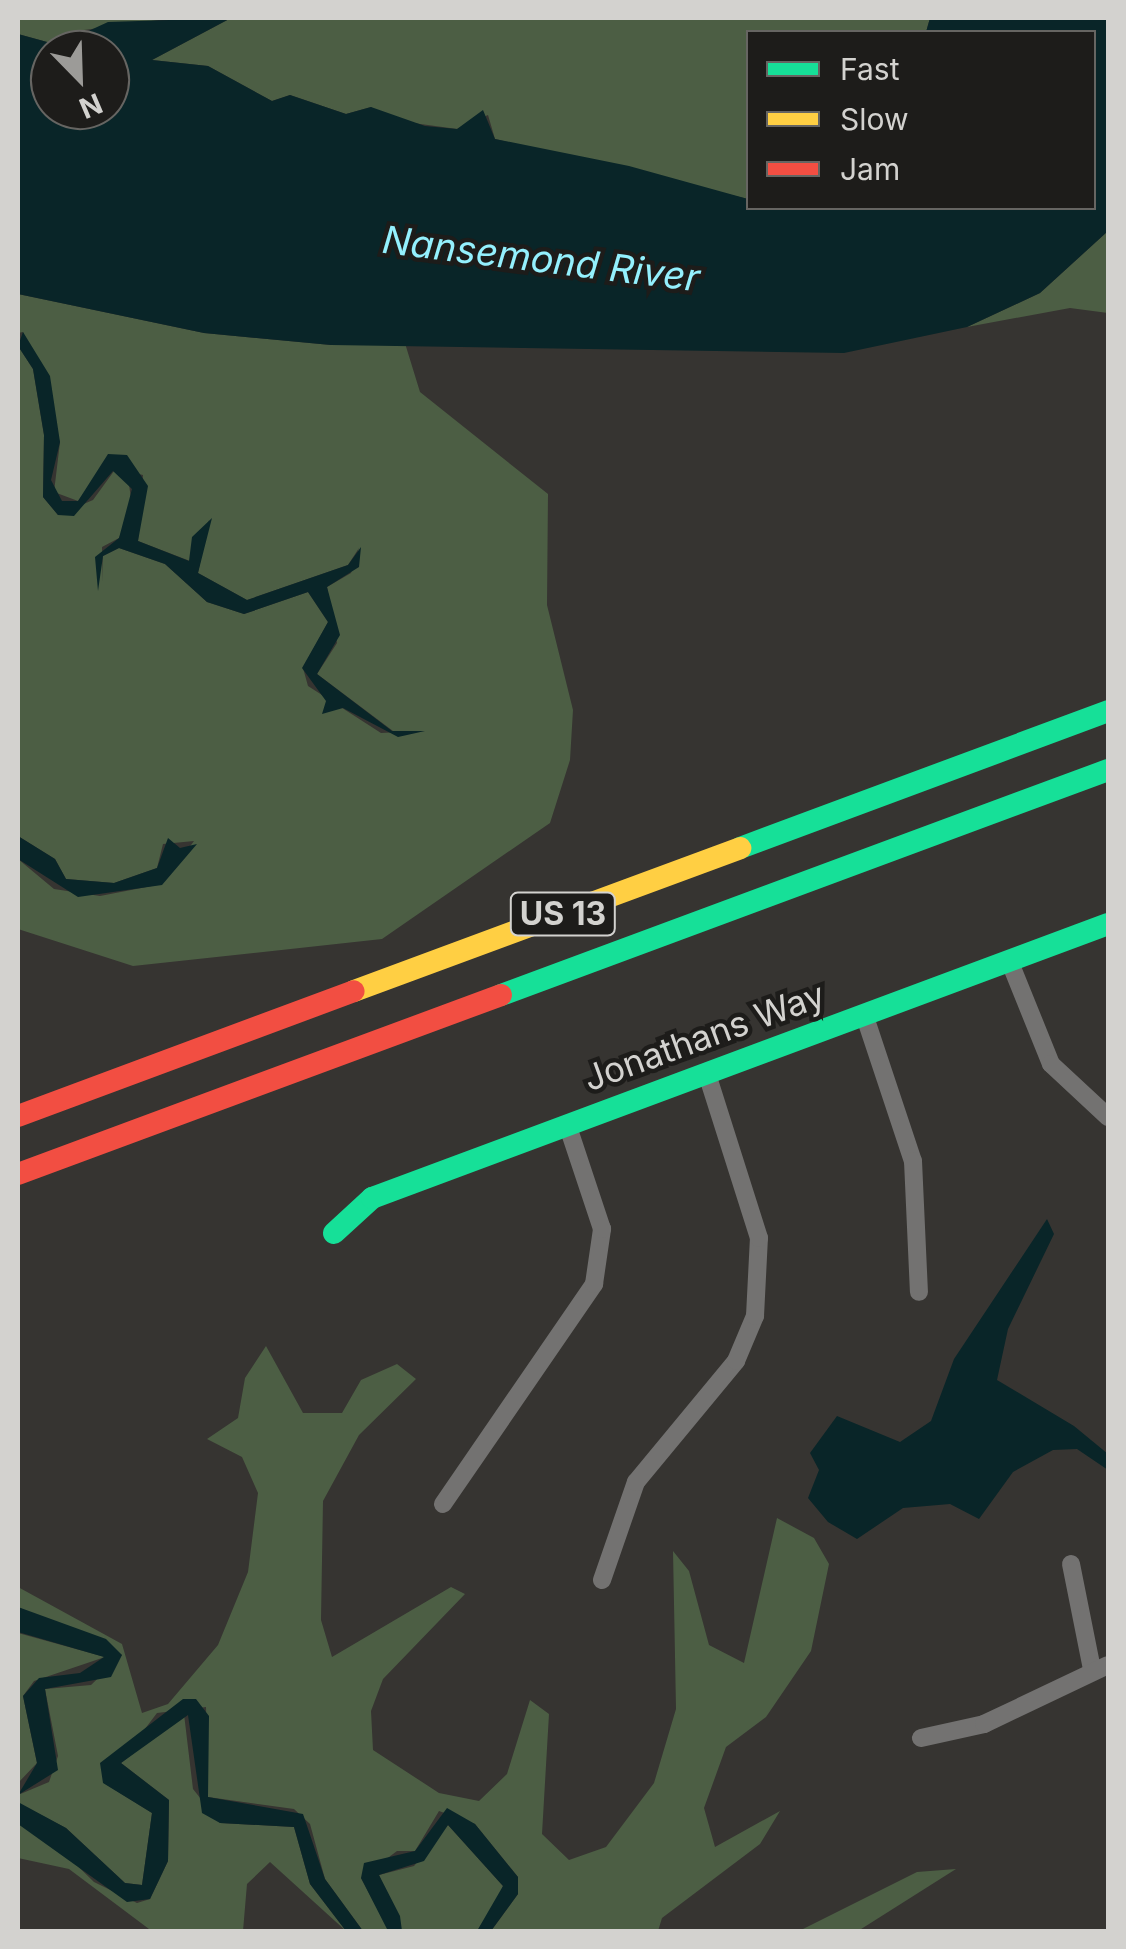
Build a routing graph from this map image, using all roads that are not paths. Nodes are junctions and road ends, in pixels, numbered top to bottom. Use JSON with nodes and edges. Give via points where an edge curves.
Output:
{"nodes":[{"id":1,"x":1108,"y":711,"type":"edge"},
{"id":2,"x":1108,"y":770,"type":"edge"},
{"id":3,"x":1108,"y":924,"type":"edge"},
{"id":4,"x":1008,"y":960,"type":"junction"},
{"id":5,"x":864,"y":1014,"type":"junction"},
{"id":6,"x":707,"y":1074,"type":"junction"},
{"id":7,"x":18,"y":1116,"type":"edge"},
{"id":8,"x":1108,"y":1118,"type":"edge"},
{"id":9,"x":567,"y":1124,"type":"junction"},
{"id":10,"x":18,"y":1174,"type":"edge"},
{"id":11,"x":334,"y":1233,"type":"dead end"},
{"id":12,"x":920,"y":1292,"type":"dead end"},
{"id":13,"x":443,"y":1504,"type":"dead end"},
{"id":14,"x":1070,"y":1564,"type":"dead end"},
{"id":15,"x":602,"y":1580,"type":"dead end"},
{"id":16,"x":1100,"y":1667,"type":"edge"},
{"id":17,"x":921,"y":1738,"type":"dead end"}],
"edges":[{"from":1,"to":7,"type":"main road","number":"US 13"},
{"from":2,"to":10,"type":"main road","number":"US 13"},
{"from":3,"to":4,"type":"main road","name":"Jonathans Way"},
{"from":4,"to":5,"type":"main road","name":"Jonathans Way"},
{"from":4,"to":8,"type":"street","via":[[1050,1064]]},
{"from":5,"to":6,"type":"main road","name":"Jonathans Way"},
{"from":5,"to":12,"type":"street","via":[[913,1162]]},
{"from":6,"to":9,"type":"main road","name":"Jonathans Way"},
{"from":6,"to":15,"type":"street","via":[[759,1238],[755,1316],[736,1362],[636,1482]]},
{"from":9,"to":11,"type":"main road","name":"Jonathans Way","via":[[372,1198]]},
{"from":9,"to":13,"type":"street","via":[[602,1229],[594,1284]]},
{"from":14,"to":16,"type":"street"},
{"from":16,"to":17,"type":"street","via":[[984,1724]]}]}
